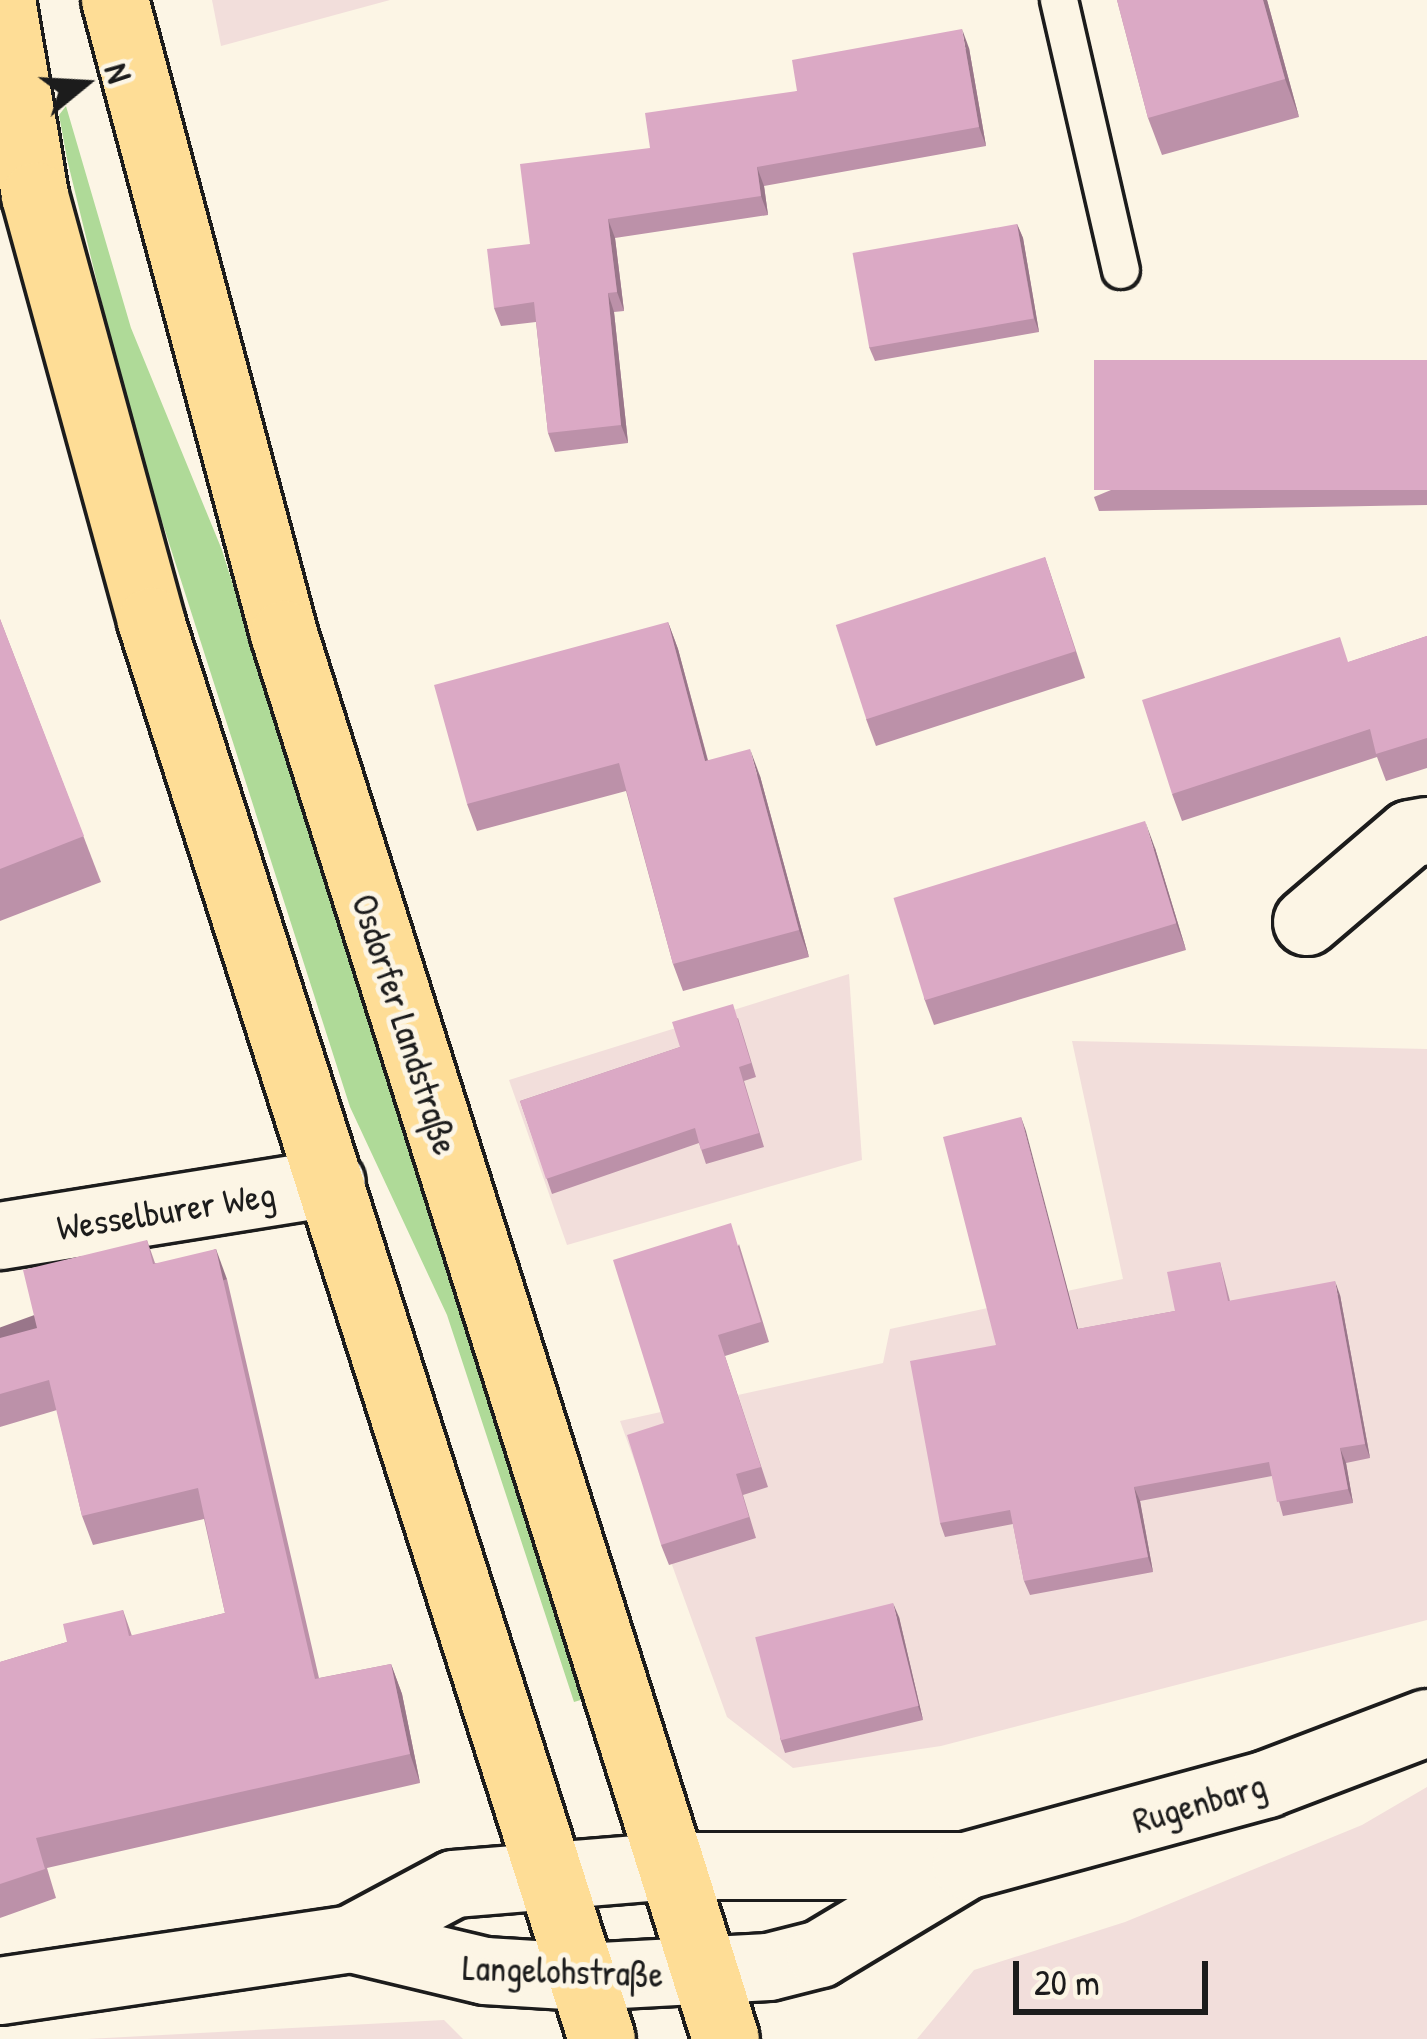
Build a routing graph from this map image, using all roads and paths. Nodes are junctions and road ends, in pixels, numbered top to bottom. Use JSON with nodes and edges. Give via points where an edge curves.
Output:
{"nodes":[{"id":1,"x":2,"y":0,"type":"edge"},
{"id":2,"x":115,"y":0,"type":"edge"},
{"id":3,"x":1059,"y":0,"type":"edge"},
{"id":4,"x":1121,"y":270,"type":"dead end"},
{"id":5,"x":1427,"y":831,"type":"edge"},
{"id":6,"x":1307,"y":922,"type":"dead end"},
{"id":7,"x":332,"y":1183,"type":"junction"},
{"id":8,"x":0,"y":1236,"type":"edge"},
{"id":9,"x":1427,"y":1723,"type":"edge"},
{"id":10,"x":674,"y":1866,"type":"junction"},
{"id":11,"x":966,"y":1866,"type":"junction"},
{"id":12,"x":549,"y":1872,"type":"junction"},
{"id":13,"x":351,"y":1939,"type":"junction"},
{"id":14,"x":706,"y":1974,"type":"junction"},
{"id":15,"x":583,"y":1977,"type":"junction"},
{"id":16,"x":0,"y":1991,"type":"edge"},
{"id":17,"x":602,"y":2039,"type":"edge"},
{"id":18,"x":726,"y":2039,"type":"edge"}],
"edges":[{"from":1,"to":7,"type":"main road","via":[[35,196],[71,345]]},
{"from":2,"to":10,"type":"main road","name":"Osdorfer Landstraße","via":[[284,634]]},
{"from":3,"to":4,"type":"lane"},
{"from":5,"to":6,"type":"street","via":[[1410,834]]},
{"from":7,"to":8,"type":"street","name":"Wesselburer Weg"},
{"from":7,"to":12,"type":"main road"},
{"from":9,"to":11,"type":"street","name":"Rugenbarg","via":[[1267,1784]]},
{"from":10,"to":11,"type":"street","name":"Rugenbarg"},
{"from":10,"to":12,"type":"street","name":"Langelohstraße"},
{"from":10,"to":14,"type":"main road","name":"Osdorfer Landstraße"},
{"from":11,"to":14,"type":"street","name":"Rugenbarg","via":[[820,1954]]},
{"from":12,"to":13,"type":"street","name":"Langelohstraße","via":[[454,1884]]},
{"from":12,"to":15,"type":"main road"},
{"from":13,"to":15,"type":"street","name":"Langelohstraße","via":[[433,1964]]},
{"from":13,"to":16,"type":"street","name":"Langelohstraße"},
{"from":14,"to":15,"type":"street","name":"Langelohstraße"},
{"from":14,"to":18,"type":"main road","name":"Osdorfer Landstraße"},
{"from":15,"to":17,"type":"main road"}]}
